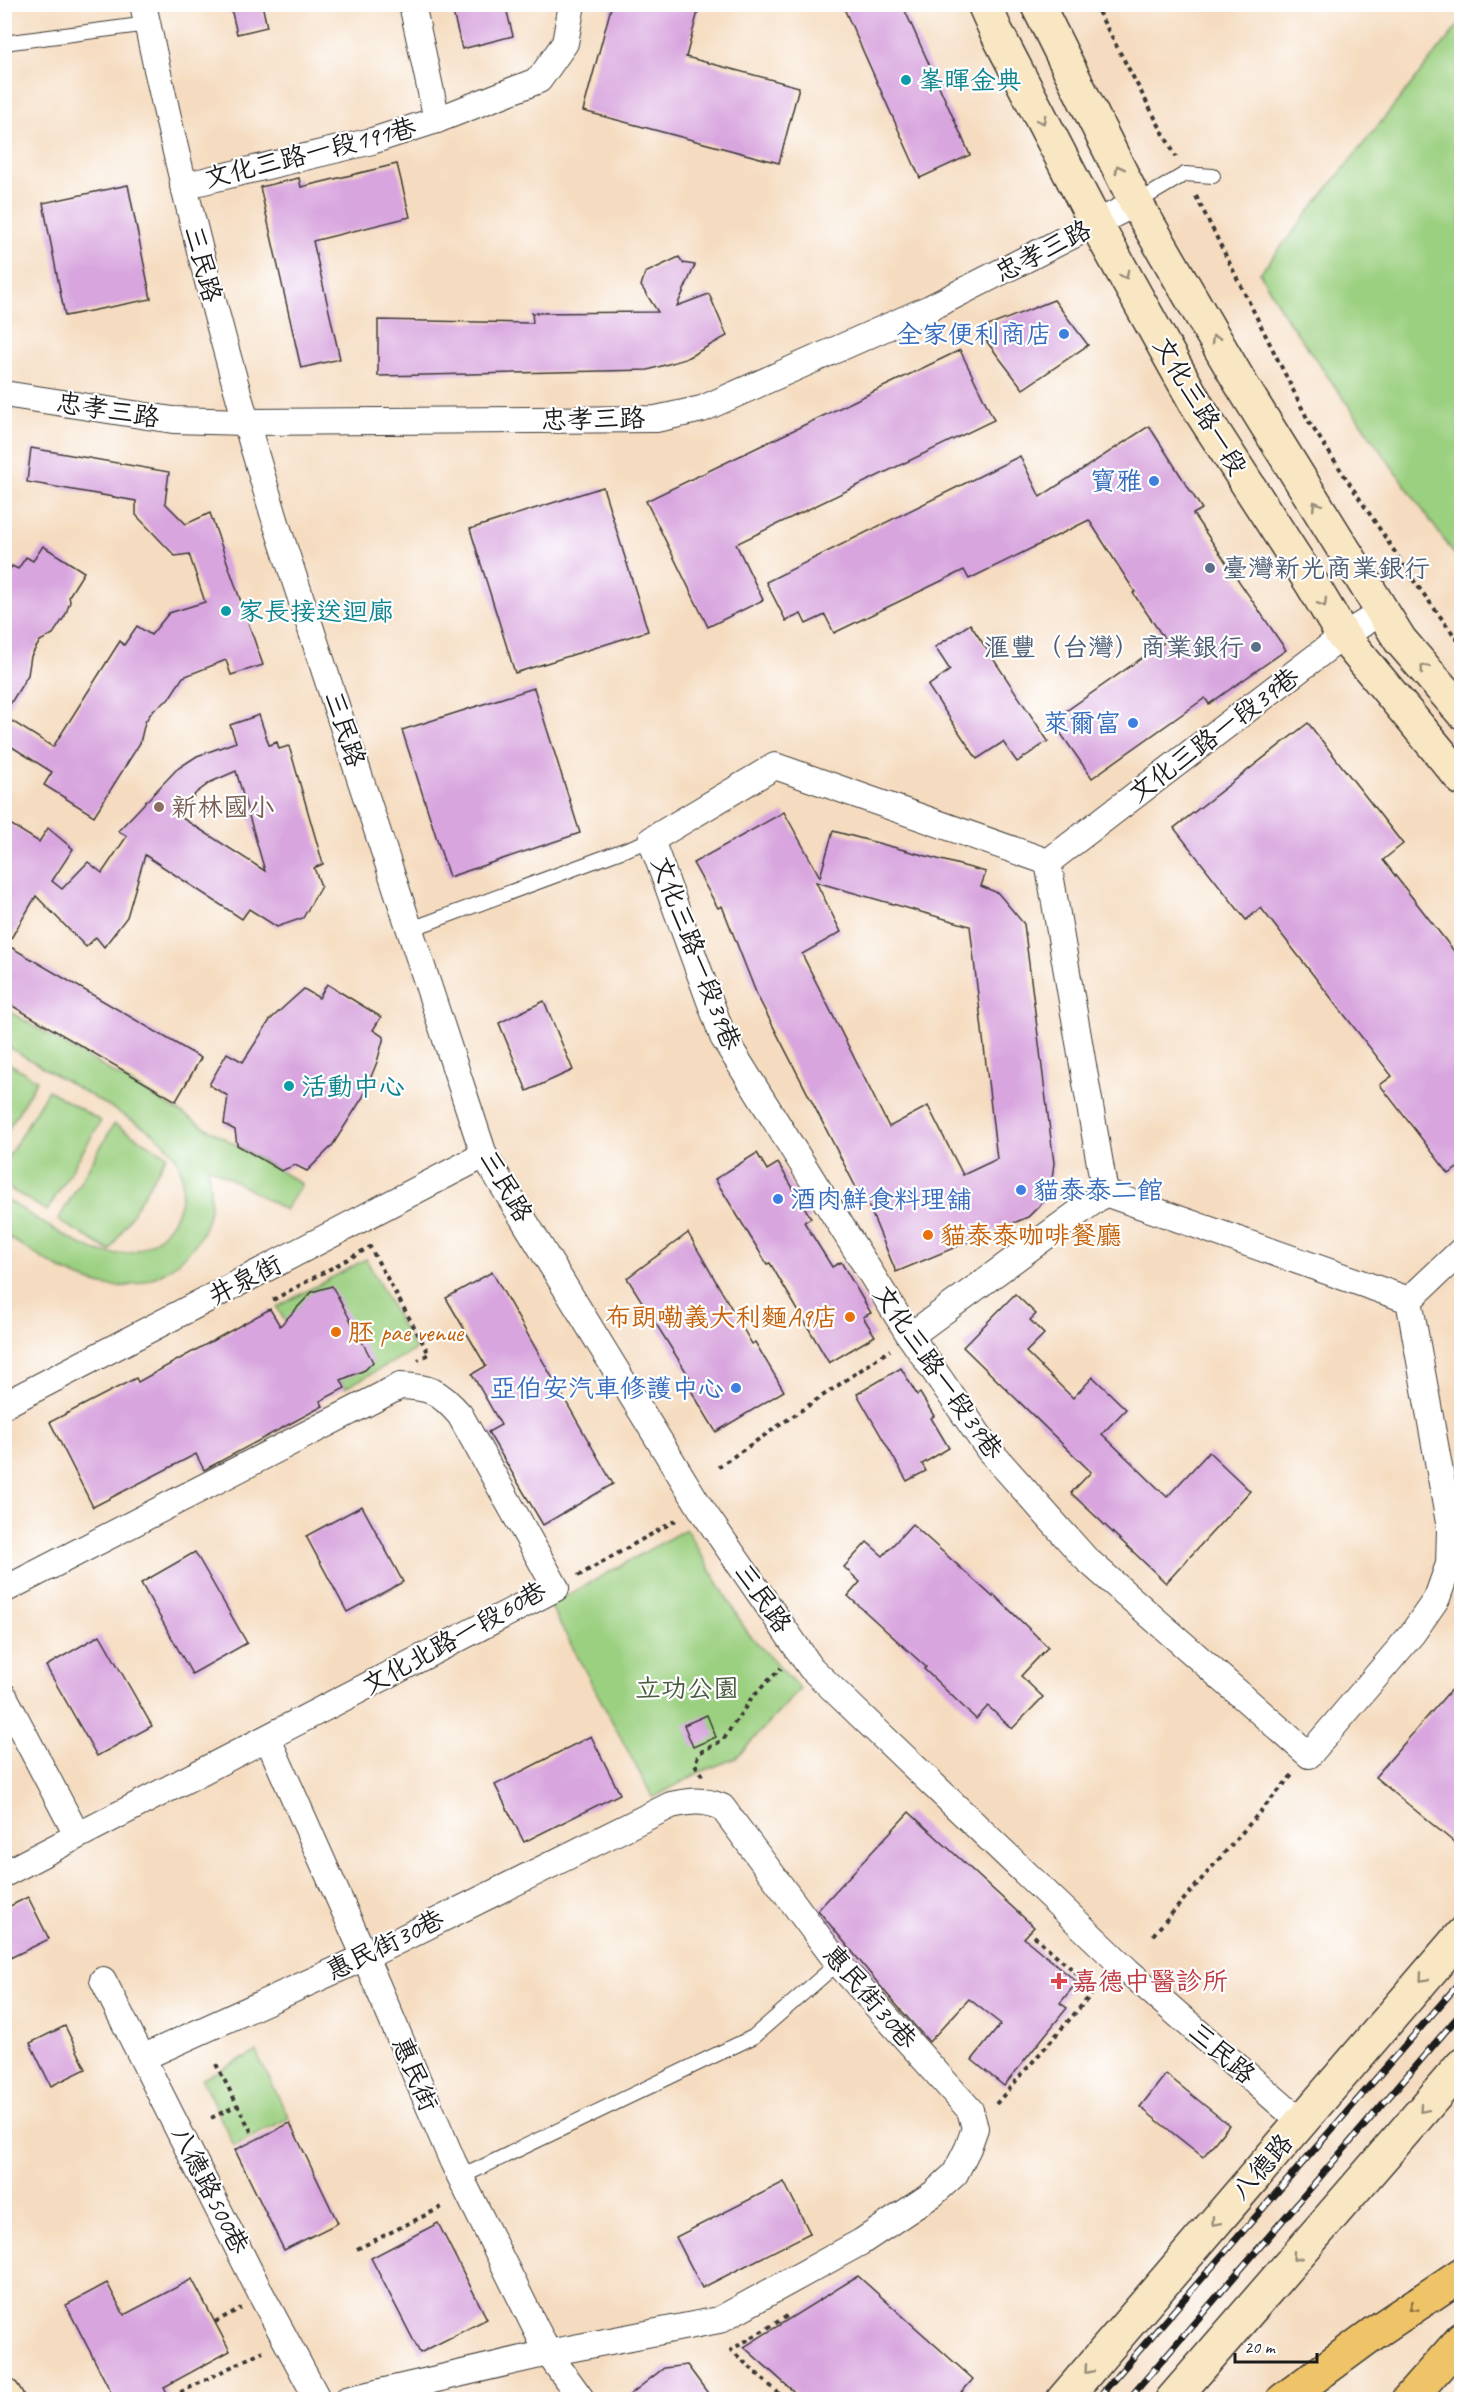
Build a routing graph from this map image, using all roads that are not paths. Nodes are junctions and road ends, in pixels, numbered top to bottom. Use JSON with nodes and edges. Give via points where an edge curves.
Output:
{"nodes":[{"id":1,"x":412,"y":4,"type":"edge"},
{"id":2,"x":572,"y":4,"type":"edge"},
{"id":3,"x":984,"y":4,"type":"edge"},
{"id":4,"x":1037,"y":4,"type":"edge"},
{"id":5,"x":145,"y":14,"type":"edge"},
{"id":6,"x":4,"y":43,"type":"edge"},
{"id":7,"x":437,"y":120,"type":"junction"},
{"id":8,"x":1213,"y":176,"type":"dead end"},
{"id":9,"x":183,"y":186,"type":"junction"},
{"id":10,"x":1136,"y":203,"type":"junction"},
{"id":11,"x":1096,"y":224,"type":"junction"},
{"id":12,"x":4,"y":394,"type":"edge"},
{"id":13,"x":245,"y":422,"type":"junction"},
{"id":14,"x":1382,"y":612,"type":"junction"},
{"id":15,"x":1343,"y":636,"type":"junction"},
{"id":16,"x":1461,"y":712,"type":"edge"},
{"id":17,"x":1461,"y":779,"type":"edge"},
{"id":18,"x":651,"y":840,"type":"junction"},
{"id":19,"x":1048,"y":861,"type":"junction"},
{"id":20,"x":411,"y":929,"type":"junction"},
{"id":21,"x":484,"y":1155,"type":"junction"},
{"id":22,"x":1104,"y":1192,"type":"junction"},
{"id":23,"x":1461,"y":1250,"type":"edge"},
{"id":24,"x":1409,"y":1300,"type":"junction"},
{"id":25,"x":910,"y":1336,"type":"junction"},
{"id":26,"x":4,"y":1405,"type":"edge"},
{"id":27,"x":4,"y":1590,"type":"edge"},
{"id":28,"x":4,"y":1696,"type":"edge"},
{"id":29,"x":268,"y":1738,"type":"junction"},
{"id":30,"x":77,"y":1835,"type":"junction"},
{"id":31,"x":4,"y":1874,"type":"edge"},
{"id":32,"x":1461,"y":1934,"type":"edge"},
{"id":33,"x":365,"y":1957,"type":"junction"},
{"id":34,"x":838,"y":1963,"type":"junction"},
{"id":35,"x":103,"y":1980,"type":"dead end"},
{"id":36,"x":144,"y":2057,"type":"junction"},
{"id":37,"x":1461,"y":2065,"type":"edge"},
{"id":38,"x":1301,"y":2121,"type":"junction"},
{"id":39,"x":461,"y":2177,"type":"junction"},
{"id":40,"x":1461,"y":2274,"type":"edge"},
{"id":41,"x":1461,"y":2338,"type":"edge"},
{"id":42,"x":548,"y":2353,"type":"junction"},
{"id":43,"x":4,"y":2395,"type":"edge"},
{"id":44,"x":7,"y":2400,"type":"edge"},
{"id":45,"x":318,"y":2400,"type":"edge"},
{"id":46,"x":347,"y":2400,"type":"edge"},
{"id":47,"x":582,"y":2400,"type":"edge"},
{"id":48,"x":1063,"y":2400,"type":"edge"},
{"id":49,"x":1172,"y":2400,"type":"edge"},
{"id":50,"x":1282,"y":2400,"type":"edge"},
{"id":51,"x":1408,"y":2400,"type":"edge"}],
"edges":[{"from":1,"to":7,"type":"street","name":"文化三路一段191巷"},
{"from":2,"to":7,"type":"street","name":"文化三路一段191巷","via":[[565,43],[539,80]]},
{"from":3,"to":11,"type":"street","name":"文化三路一段","one_way":true},
{"from":10,"to":4,"type":"street","name":"文化三路一段","one_way":true},
{"from":5,"to":6,"type":"lane"},
{"from":5,"to":9,"type":"street","name":"三民路"},
{"from":7,"to":9,"type":"street","name":"文化三路一段191巷","via":[[372,141]]},
{"from":8,"to":10,"type":"lane","via":[[1185,174]]},
{"from":9,"to":13,"type":"street","name":"三民路"},
{"from":10,"to":11,"type":"street","name":"忠孝三路"},
{"from":14,"to":10,"type":"street","name":"文化三路一段","one_way":true,"via":[[1241,384]]},
{"from":11,"to":13,"type":"street","name":"忠孝三路","via":[[930,308],[702,409],[656,419]]},
{"from":11,"to":15,"type":"street","name":"文化三路一段","one_way":true,"via":[[1199,409]]},
{"from":12,"to":13,"type":"street","name":"忠孝三路","via":[[173,420]]},
{"from":13,"to":20,"type":"street","name":"三民路"},
{"from":14,"to":15,"type":"street","name":"文化三路一段39巷"},
{"from":16,"to":14,"type":"street","name":"文化三路一段","one_way":true,"via":[[1400,640]]},
{"from":15,"to":17,"type":"street","name":"文化三路一段"},
{"from":15,"to":19,"type":"street","name":"文化三路一段39巷"},
{"from":18,"to":19,"type":"street","name":"文化三路一段39巷","via":[[775,766]]},
{"from":18,"to":20,"type":"lane"},
{"from":18,"to":25,"type":"street","name":"文化三路一段39巷","via":[[723,1037]]},
{"from":19,"to":22,"type":"street"},
{"from":20,"to":21,"type":"street","name":"三民路"},
{"from":21,"to":26,"type":"street","name":"井泉街"},
{"from":21,"to":38,"type":"street","name":"三民路","via":[[700,1507],[811,1668],[1128,1971]]},
{"from":22,"to":24,"type":"street"},
{"from":22,"to":25,"type":"street"},
{"from":23,"to":24,"type":"street"},
{"from":24,"to":25,"type":"street","name":"文化三路一段39巷","via":[[1450,1528],[1449,1564],[1437,1599],[1412,1634],[1309,1755],[1085,1557],[989,1450]]},
{"from":27,"to":29,"type":"street","name":"文化北路一段60巷","via":[[400,1386],[425,1387],[446,1399],[460,1414],[556,1588]]},
{"from":28,"to":30,"type":"street"},
{"from":29,"to":30,"type":"street","name":"文化北路一段60巷"},
{"from":29,"to":33,"type":"street","name":"惠民街"},
{"from":30,"to":31,"type":"street","name":"文化北路一段60巷"},
{"from":32,"to":38,"type":"street","name":"八德路","one_way":true},
{"from":33,"to":34,"type":"street","name":"惠民街30巷","via":[[670,1805],[707,1801],[722,1807]]},
{"from":33,"to":36,"type":"street","name":"惠民街30巷"},
{"from":33,"to":39,"type":"street","name":"惠民街"},
{"from":34,"to":39,"type":"lane","via":[[753,2037]]},
{"from":34,"to":42,"type":"street","name":"惠民街30巷","via":[[970,2110],[975,2128],[955,2174],[933,2194],[861,2242],[719,2320]]},
{"from":35,"to":36,"type":"street","name":"八德路500巷"},
{"from":36,"to":45,"type":"street","name":"八德路500巷"},
{"from":37,"to":49,"type":"street","one_way":true},
{"from":38,"to":48,"type":"street","name":"八德路","one_way":true},
{"from":39,"to":42,"type":"street","name":"惠民街"},
{"from":40,"to":50,"type":"highway","one_way":true},
{"from":41,"to":51,"type":"highway"},
{"from":42,"to":46,"type":"street"},
{"from":42,"to":47,"type":"street","name":"惠民街"},
{"from":43,"to":44,"type":"street"}]}
